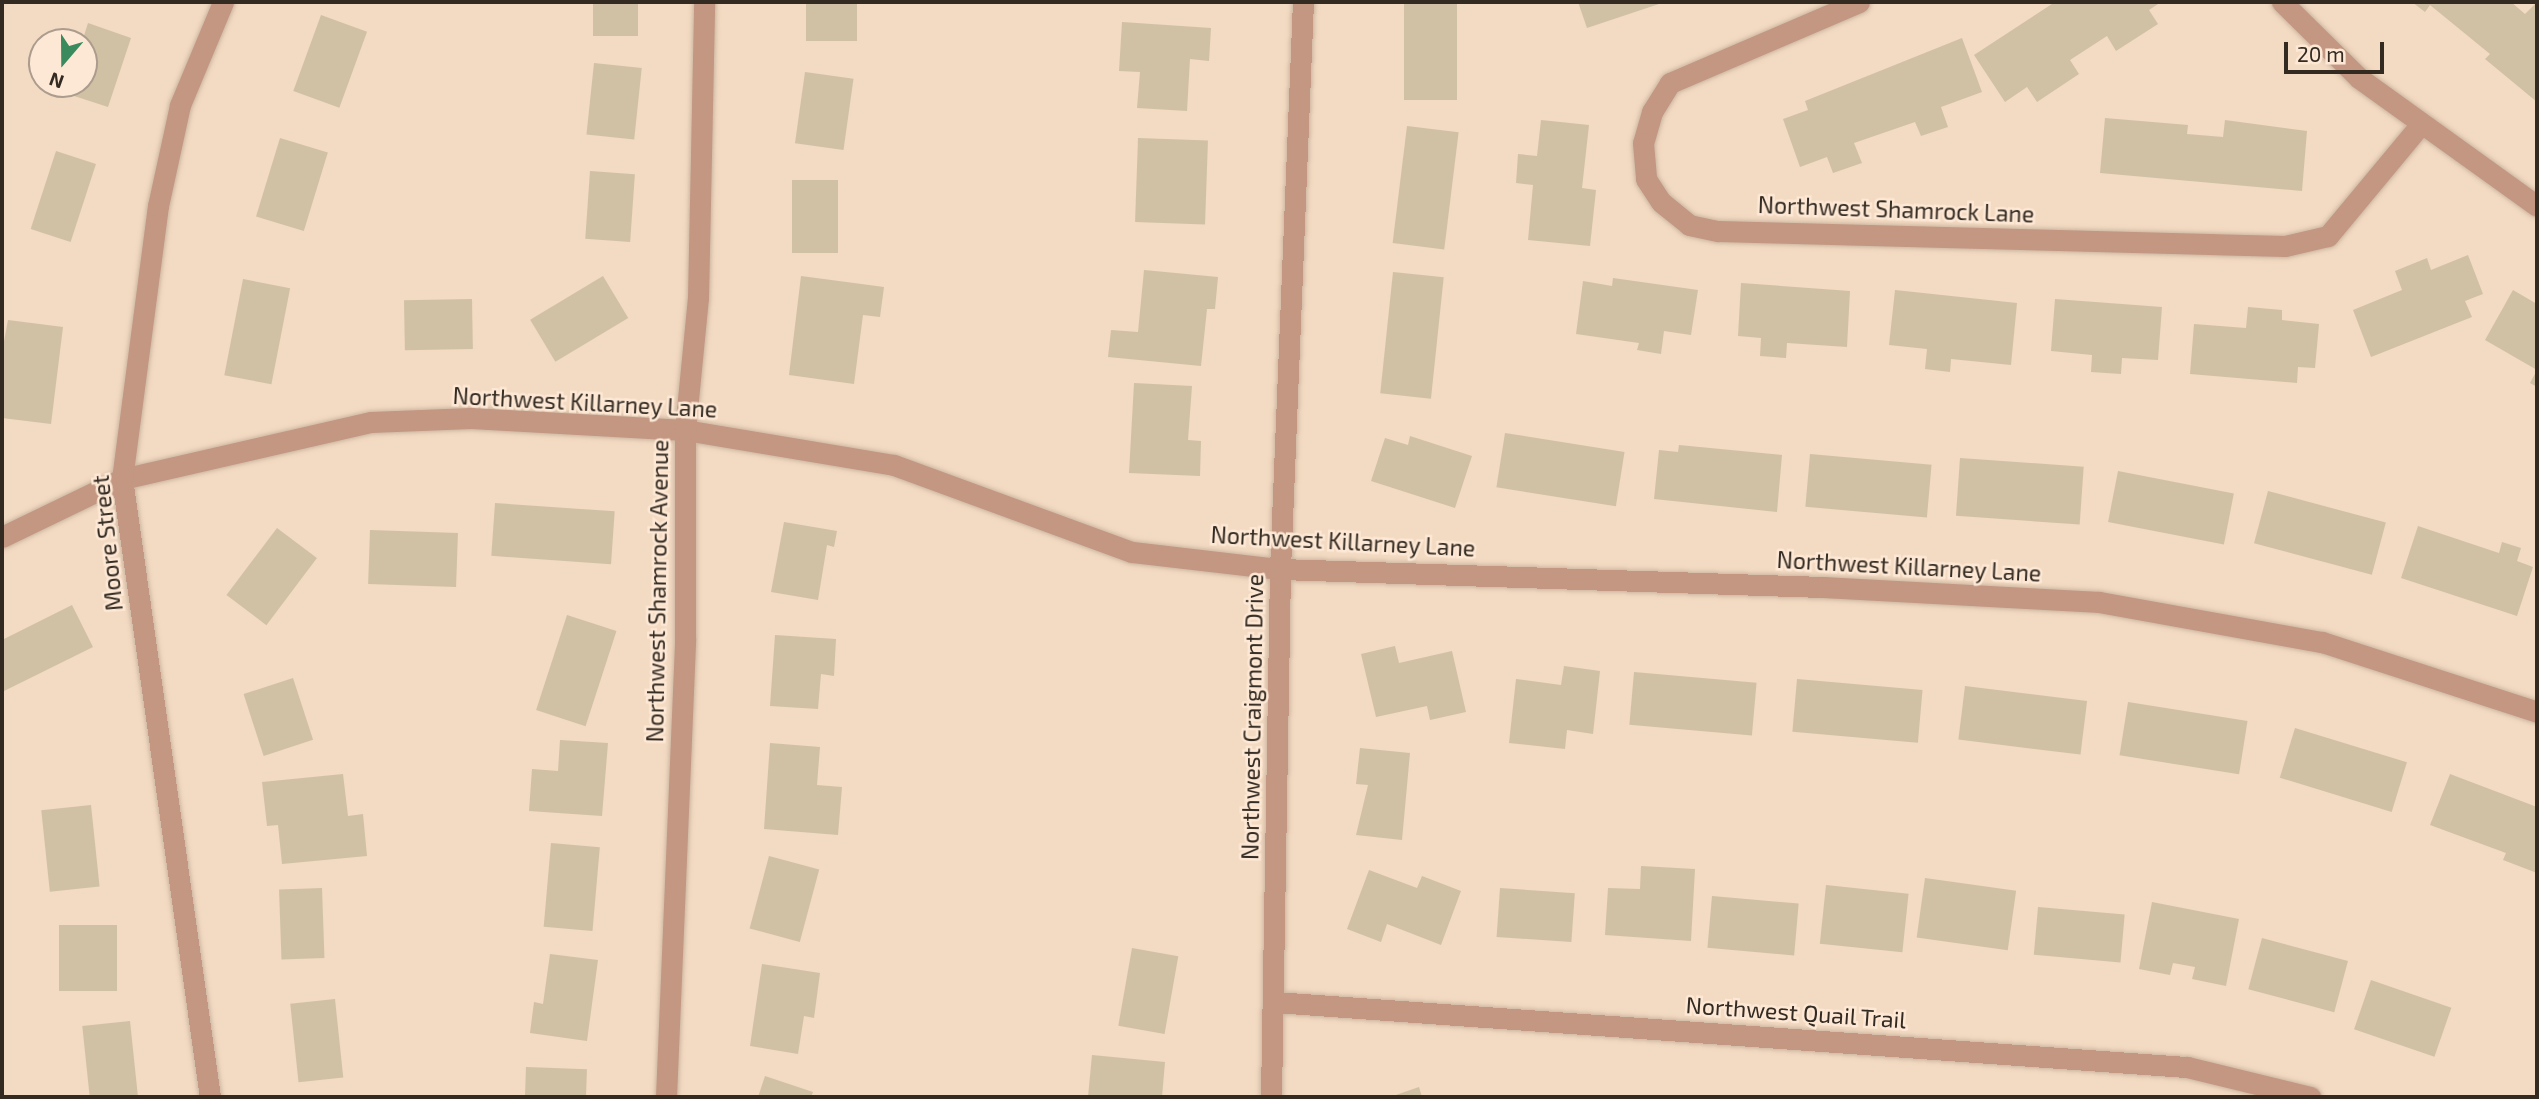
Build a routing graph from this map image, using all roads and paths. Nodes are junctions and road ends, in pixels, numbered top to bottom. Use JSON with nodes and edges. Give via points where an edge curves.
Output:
{"nodes":[{"id":1,"x":223,"y":2,"type":"edge"},
{"id":2,"x":704,"y":2,"type":"edge"},
{"id":3,"x":1303,"y":2,"type":"edge"},
{"id":4,"x":1859,"y":2,"type":"edge"},
{"id":5,"x":2282,"y":2,"type":"edge"},
{"id":6,"x":2420,"y":125,"type":"junction"},
{"id":7,"x":2537,"y":206,"type":"edge"},
{"id":8,"x":685,"y":429,"type":"junction"},
{"id":9,"x":122,"y":479,"type":"junction"},
{"id":10,"x":2,"y":537,"type":"edge"},
{"id":11,"x":1280,"y":569,"type":"junction"},
{"id":12,"x":2537,"y":712,"type":"edge"},
{"id":13,"x":1275,"y":1002,"type":"junction"},
{"id":14,"x":210,"y":1097,"type":"edge"},
{"id":15,"x":666,"y":1097,"type":"edge"},
{"id":16,"x":1271,"y":1097,"type":"edge"},
{"id":17,"x":2310,"y":1097,"type":"edge"}],
"edges":[{"from":1,"to":9,"type":"street","name":"Moore Street","via":[[180,105],[158,206]]},
{"from":2,"to":8,"type":"street","name":"Northwest Shamrock Avenue","via":[[698,298]]},
{"from":3,"to":11,"type":"street","name":"Northwest Craigmont Drive"},
{"from":4,"to":6,"type":"street","name":"Northwest Shamrock Lane","via":[[1670,83],[1652,112],[1643,143],[1646,179],[1661,202],[1689,225],[1718,231],[2285,246],[2328,236]]},
{"from":5,"to":6,"type":"street","via":[[2359,78]]},
{"from":6,"to":7,"type":"street"},
{"from":8,"to":9,"type":"street","name":"Northwest Killarney Lane","via":[[471,418],[371,422]]},
{"from":8,"to":11,"type":"street","name":"Northwest Killarney Lane","via":[[894,465],[1132,552]]},
{"from":8,"to":15,"type":"street","name":"Northwest Shamrock Avenue","via":[[685,638]]},
{"from":9,"to":10,"type":"street","name":"Northwest Killarney Lane"},
{"from":9,"to":14,"type":"street","name":"Moore Street"},
{"from":11,"to":12,"type":"street","name":"Northwest Killarney Lane","via":[[1824,587],[2099,602],[2322,642]]},
{"from":11,"to":13,"type":"street","name":"Northwest Craigmont Drive"},
{"from":13,"to":16,"type":"street","name":"Northwest Craigmont Drive"},
{"from":13,"to":17,"type":"street","name":"Northwest Quail Trail","via":[[2140,1062],[2187,1067]]}]}
